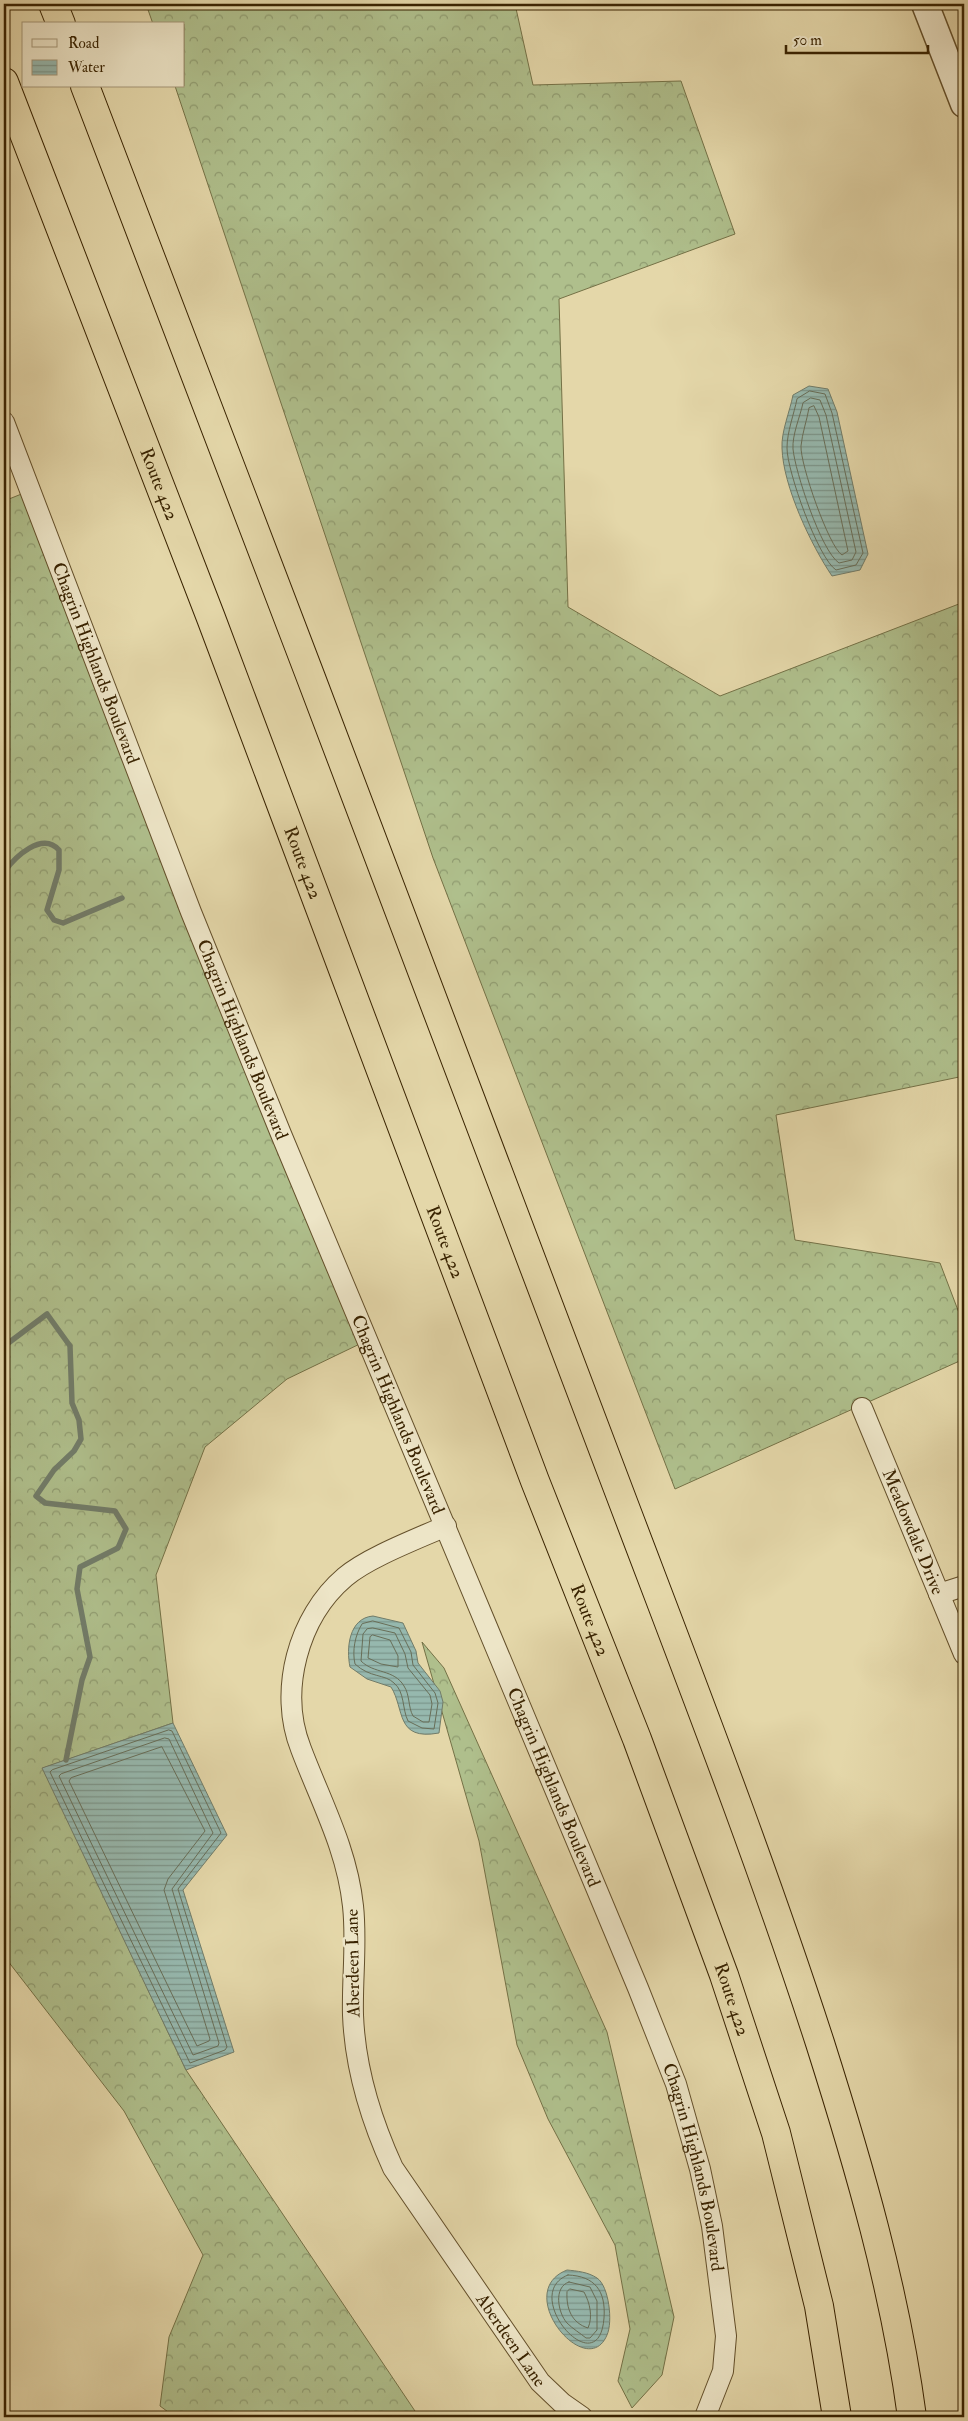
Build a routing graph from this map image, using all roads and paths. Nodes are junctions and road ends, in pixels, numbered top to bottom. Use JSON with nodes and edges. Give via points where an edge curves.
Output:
{"nodes":[{"id":1,"x":54,"y":4,"type":"edge"},
{"id":2,"x":925,"y":4,"type":"edge"},
{"id":3,"x":60,"y":22,"type":"edge"},
{"id":4,"x":4,"y":82,"type":"edge"},
{"id":5,"x":86,"y":88,"type":"edge"},
{"id":6,"x":964,"y":104,"type":"edge"},
{"id":7,"x":4,"y":422,"type":"edge"},
{"id":8,"x":862,"y":1408,"type":"dead end"},
{"id":9,"x":446,"y":1526,"type":"junction"},
{"id":10,"x":964,"y":1586,"type":"edge"},
{"id":11,"x":939,"y":1594,"type":"junction"},
{"id":12,"x":964,"y":1654,"type":"edge"},
{"id":13,"x":582,"y":2417,"type":"edge"},
{"id":14,"x":705,"y":2417,"type":"edge"},
{"id":15,"x":838,"y":2417,"type":"edge"},
{"id":16,"x":912,"y":2417,"type":"edge"}],
"edges":[{"from":1,"to":3,"type":"highway"},
{"from":2,"to":6,"type":"street"},
{"from":4,"to":15,"type":"highway","name":"Route 422","via":[[214,627],[535,1481],[637,1739],[724,1975],[776,2133],[819,2306]]},
{"from":5,"to":16,"type":"highway","via":[[481,1122],[782,1925],[853,2147],[883,2259]]},
{"from":7,"to":9,"type":"street","name":"Chagrin Highlands Boulevard","via":[[188,903]]},
{"from":8,"to":11,"type":"street","name":"Meadowdale Drive"},
{"from":9,"to":13,"type":"street","name":"Aberdeen Lane","via":[[386,1553],[346,1576],[318,1606],[296,1654],[291,1701],[300,1747],[345,1858],[353,1907],[353,2017],[362,2083],[377,2133],[393,2168],[540,2382]]},
{"from":9,"to":14,"type":"street","name":"Chagrin Highlands Boulevard","via":[[638,1988],[678,2093],[712,2226],[726,2336],[723,2371]]},
{"from":10,"to":11,"type":"street"},
{"from":11,"to":12,"type":"street","name":"Meadowdale Drive"}]}
